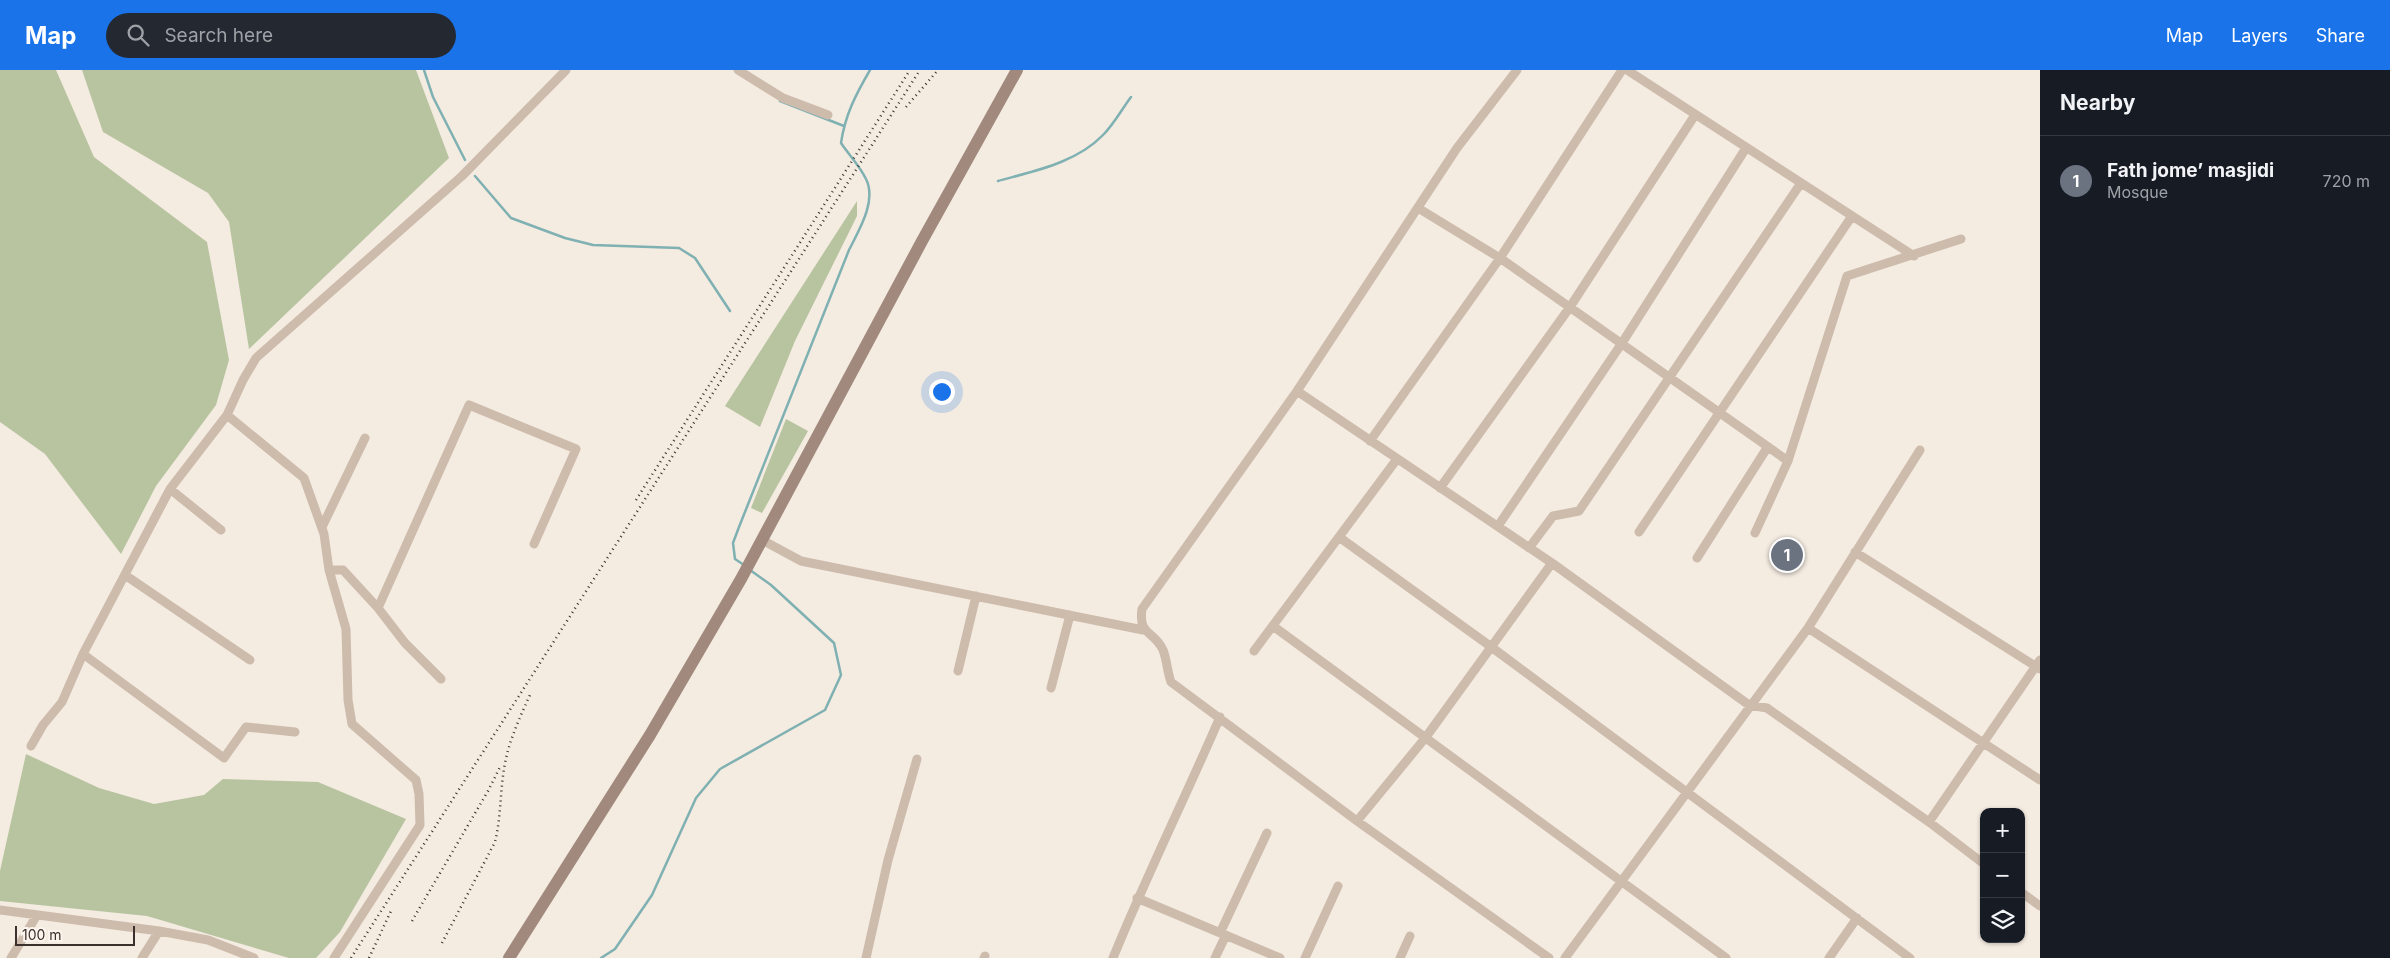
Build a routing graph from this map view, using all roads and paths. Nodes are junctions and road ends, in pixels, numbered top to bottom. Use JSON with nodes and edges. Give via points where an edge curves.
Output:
{"nodes":[{"id":1,"x":566,"y":70,"type":"edge"},
{"id":2,"x":738,"y":70,"type":"edge"},
{"id":3,"x":1017,"y":70,"type":"edge"},
{"id":4,"x":1517,"y":70,"type":"edge"},
{"id":5,"x":1622,"y":70,"type":"edge"},
{"id":6,"x":1627,"y":70,"type":"edge"},
{"id":7,"x":828,"y":115,"type":"dead end"},
{"id":8,"x":1695,"y":115,"type":"junction"},
{"id":9,"x":1746,"y":148,"type":"junction"},
{"id":10,"x":1801,"y":183,"type":"junction"},
{"id":11,"x":1418,"y":208,"type":"junction"},
{"id":12,"x":1852,"y":216,"type":"junction"},
{"id":13,"x":1961,"y":239,"type":"dead end"},
{"id":14,"x":1914,"y":256,"type":"junction"},
{"id":15,"x":1500,"y":258,"type":"junction"},
{"id":16,"x":1570,"y":307,"type":"junction"},
{"id":17,"x":1622,"y":343,"type":"junction"},
{"id":18,"x":1669,"y":377,"type":"junction"},
{"id":19,"x":1297,"y":391,"type":"junction"},
{"id":20,"x":1720,"y":413,"type":"junction"},
{"id":21,"x":227,"y":415,"type":"junction"},
{"id":22,"x":366,"y":438,"type":"dead end"},
{"id":23,"x":1370,"y":440,"type":"junction"},
{"id":24,"x":1768,"y":448,"type":"junction"},
{"id":25,"x":1920,"y":450,"type":"dead end"},
{"id":26,"x":1397,"y":458,"type":"junction"},
{"id":27,"x":1788,"y":461,"type":"junction"},
{"id":28,"x":1440,"y":488,"type":"junction"},
{"id":29,"x":170,"y":489,"type":"junction"},
{"id":30,"x":1498,"y":526,"type":"junction"},
{"id":31,"x":322,"y":527,"type":"junction"},
{"id":32,"x":221,"y":530,"type":"dead end"},
{"id":33,"x":1639,"y":532,"type":"dead end"},
{"id":34,"x":1755,"y":533,"type":"dead end"},
{"id":35,"x":1339,"y":537,"type":"junction"},
{"id":36,"x":762,"y":540,"type":"junction"},
{"id":37,"x":534,"y":544,"type":"dead end"},
{"id":38,"x":1529,"y":548,"type":"junction"},
{"id":39,"x":1855,"y":552,"type":"junction"},
{"id":40,"x":1697,"y":558,"type":"dead end"},
{"id":41,"x":1552,"y":563,"type":"junction"},
{"id":42,"x":329,"y":570,"type":"junction"},
{"id":43,"x":125,"y":575,"type":"junction"},
{"id":44,"x":976,"y":596,"type":"junction"},
{"id":45,"x":378,"y":608,"type":"junction"},
{"id":46,"x":1070,"y":615,"type":"junction"},
{"id":47,"x":1273,"y":626,"type":"junction"},
{"id":48,"x":1808,"y":628,"type":"junction"},
{"id":49,"x":1143,"y":630,"type":"junction"},
{"id":50,"x":1490,"y":646,"type":"junction"},
{"id":51,"x":1254,"y":651,"type":"dead end"},
{"id":52,"x":83,"y":654,"type":"junction"},
{"id":53,"x":250,"y":660,"type":"dead end"},
{"id":54,"x":2039,"y":665,"type":"edge"},
{"id":55,"x":958,"y":671,"type":"dead end"},
{"id":56,"x":441,"y":679,"type":"dead end"},
{"id":57,"x":1051,"y":688,"type":"dead end"},
{"id":58,"x":1750,"y":705,"type":"junction"},
{"id":59,"x":1220,"y":717,"type":"junction"},
{"id":60,"x":294,"y":732,"type":"dead end"},
{"id":61,"x":1426,"y":737,"type":"junction"},
{"id":62,"x":1984,"y":743,"type":"junction"},
{"id":63,"x":31,"y":746,"type":"dead end"},
{"id":64,"x":917,"y":759,"type":"dead end"},
{"id":65,"x":2040,"y":780,"type":"edge"},
{"id":66,"x":1685,"y":792,"type":"junction"},
{"id":67,"x":1357,"y":821,"type":"junction"},
{"id":68,"x":1929,"y":822,"type":"junction"},
{"id":69,"x":1267,"y":833,"type":"dead end"},
{"id":70,"x":1980,"y":861,"type":"edge"},
{"id":71,"x":1622,"y":880,"type":"junction"},
{"id":72,"x":1338,"y":886,"type":"dead end"},
{"id":73,"x":2025,"y":895,"type":"edge"},
{"id":74,"x":1137,"y":898,"type":"junction"},
{"id":75,"x":2040,"y":906,"type":"edge"},
{"id":76,"x":0,"y":910,"type":"edge"},
{"id":77,"x":37,"y":915,"type":"junction"},
{"id":78,"x":1857,"y":918,"type":"junction"},
{"id":79,"x":159,"y":931,"type":"junction"},
{"id":80,"x":1223,"y":934,"type":"junction"},
{"id":81,"x":1410,"y":936,"type":"dead end"},
{"id":82,"x":10,"y":958,"type":"edge"},
{"id":83,"x":142,"y":958,"type":"edge"},
{"id":84,"x":254,"y":958,"type":"edge"},
{"id":85,"x":334,"y":958,"type":"edge"},
{"id":86,"x":509,"y":958,"type":"edge"},
{"id":87,"x":866,"y":958,"type":"edge"},
{"id":88,"x":1113,"y":958,"type":"edge"},
{"id":89,"x":1215,"y":958,"type":"edge"},
{"id":90,"x":1280,"y":958,"type":"edge"},
{"id":91,"x":1305,"y":958,"type":"edge"},
{"id":92,"x":1400,"y":958,"type":"edge"},
{"id":93,"x":1549,"y":958,"type":"edge"},
{"id":94,"x":1565,"y":958,"type":"edge"},
{"id":95,"x":1726,"y":958,"type":"edge"},
{"id":96,"x":1829,"y":958,"type":"edge"},
{"id":97,"x":1910,"y":958,"type":"edge"}],
"edges":[{"from":1,"to":21,"type":"street","via":[[462,176],[256,358],[242,380]]},
{"from":2,"to":7,"type":"street","via":[[783,98]]},
{"from":3,"to":36,"type":"main road"},
{"from":4,"to":11,"type":"street","via":[[1457,148]]},
{"from":5,"to":15,"type":"street"},
{"from":6,"to":8,"type":"street"},
{"from":8,"to":9,"type":"street"},
{"from":8,"to":16,"type":"street"},
{"from":9,"to":10,"type":"street"},
{"from":9,"to":17,"type":"street"},
{"from":10,"to":12,"type":"street"},
{"from":10,"to":18,"type":"street"},
{"from":11,"to":15,"type":"street"},
{"from":11,"to":19,"type":"street"},
{"from":12,"to":14,"type":"street"},
{"from":12,"to":20,"type":"street"},
{"from":13,"to":14,"type":"street"},
{"from":14,"to":27,"type":"street","via":[[1847,276]]},
{"from":15,"to":16,"type":"street"},
{"from":15,"to":23,"type":"street"},
{"from":16,"to":17,"type":"street"},
{"from":16,"to":28,"type":"street"},
{"from":17,"to":18,"type":"street"},
{"from":17,"to":30,"type":"street"},
{"from":18,"to":20,"type":"street"},
{"from":18,"to":38,"type":"street","via":[[1579,511],[1553,516]]},
{"from":19,"to":23,"type":"street"},
{"from":19,"to":49,"type":"street","via":[[1142,609],[1140,620]]},
{"from":20,"to":24,"type":"street"},
{"from":20,"to":33,"type":"street"},
{"from":21,"to":29,"type":"street"},
{"from":21,"to":31,"type":"street","via":[[304,478]]},
{"from":22,"to":31,"type":"street"},
{"from":23,"to":26,"type":"street"},
{"from":24,"to":27,"type":"street"},
{"from":24,"to":40,"type":"street"},
{"from":25,"to":39,"type":"street"},
{"from":26,"to":28,"type":"street"},
{"from":26,"to":35,"type":"street"},
{"from":27,"to":34,"type":"street"},
{"from":28,"to":30,"type":"street"},
{"from":29,"to":32,"type":"street"},
{"from":29,"to":43,"type":"street"},
{"from":30,"to":38,"type":"street"},
{"from":31,"to":42,"type":"street"},
{"from":35,"to":47,"type":"street"},
{"from":35,"to":50,"type":"street"},
{"from":36,"to":44,"type":"street","via":[[801,561]]},
{"from":36,"to":86,"type":"main road","via":[[650,735]]},
{"from":37,"to":45,"type":"street","via":[[576,449],[469,405]]},
{"from":38,"to":41,"type":"street"},
{"from":39,"to":48,"type":"street"},
{"from":39,"to":54,"type":"street"},
{"from":41,"to":50,"type":"street"},
{"from":41,"to":58,"type":"street"},
{"from":42,"to":45,"type":"street","via":[[343,570]]},
{"from":42,"to":85,"type":"street","via":[[346,629],[352,724],[416,780],[420,825]]},
{"from":43,"to":52,"type":"street"},
{"from":43,"to":53,"type":"street"},
{"from":44,"to":46,"type":"street"},
{"from":44,"to":55,"type":"street"},
{"from":45,"to":56,"type":"street","via":[[405,643]]},
{"from":46,"to":49,"type":"street"},
{"from":46,"to":57,"type":"street"},
{"from":47,"to":51,"type":"street"},
{"from":47,"to":61,"type":"street"},
{"from":48,"to":58,"type":"street"},
{"from":48,"to":62,"type":"street"},
{"from":49,"to":59,"type":"street","via":[[1157,641],[1163,651],[1171,682]]},
{"from":50,"to":61,"type":"street"},
{"from":50,"to":66,"type":"street"},
{"from":52,"to":60,"type":"street","via":[[224,758],[246,727]]},
{"from":52,"to":63,"type":"street","via":[[62,702]]},
{"from":54,"to":62,"type":"street"},
{"from":58,"to":66,"type":"street"},
{"from":58,"to":68,"type":"street","via":[[1767,708]]},
{"from":59,"to":67,"type":"street"},
{"from":59,"to":74,"type":"street"},
{"from":61,"to":67,"type":"street"},
{"from":61,"to":71,"type":"street"},
{"from":62,"to":65,"type":"street"},
{"from":62,"to":68,"type":"street"},
{"from":64,"to":87,"type":"street","via":[[888,860]]},
{"from":66,"to":71,"type":"street"},
{"from":66,"to":78,"type":"street"},
{"from":67,"to":93,"type":"street"},
{"from":68,"to":70,"type":"street"},
{"from":69,"to":80,"type":"street"},
{"from":71,"to":94,"type":"street"},
{"from":71,"to":95,"type":"street"},
{"from":72,"to":91,"type":"street"},
{"from":73,"to":75,"type":"street"},
{"from":74,"to":80,"type":"street"},
{"from":74,"to":88,"type":"street"},
{"from":76,"to":77,"type":"street"},
{"from":77,"to":79,"type":"street"},
{"from":77,"to":82,"type":"street"},
{"from":78,"to":96,"type":"street"},
{"from":78,"to":97,"type":"street"},
{"from":79,"to":83,"type":"street"},
{"from":79,"to":84,"type":"street","via":[[208,940]]},
{"from":80,"to":89,"type":"street"},
{"from":80,"to":90,"type":"street"},
{"from":81,"to":92,"type":"street"}]}
